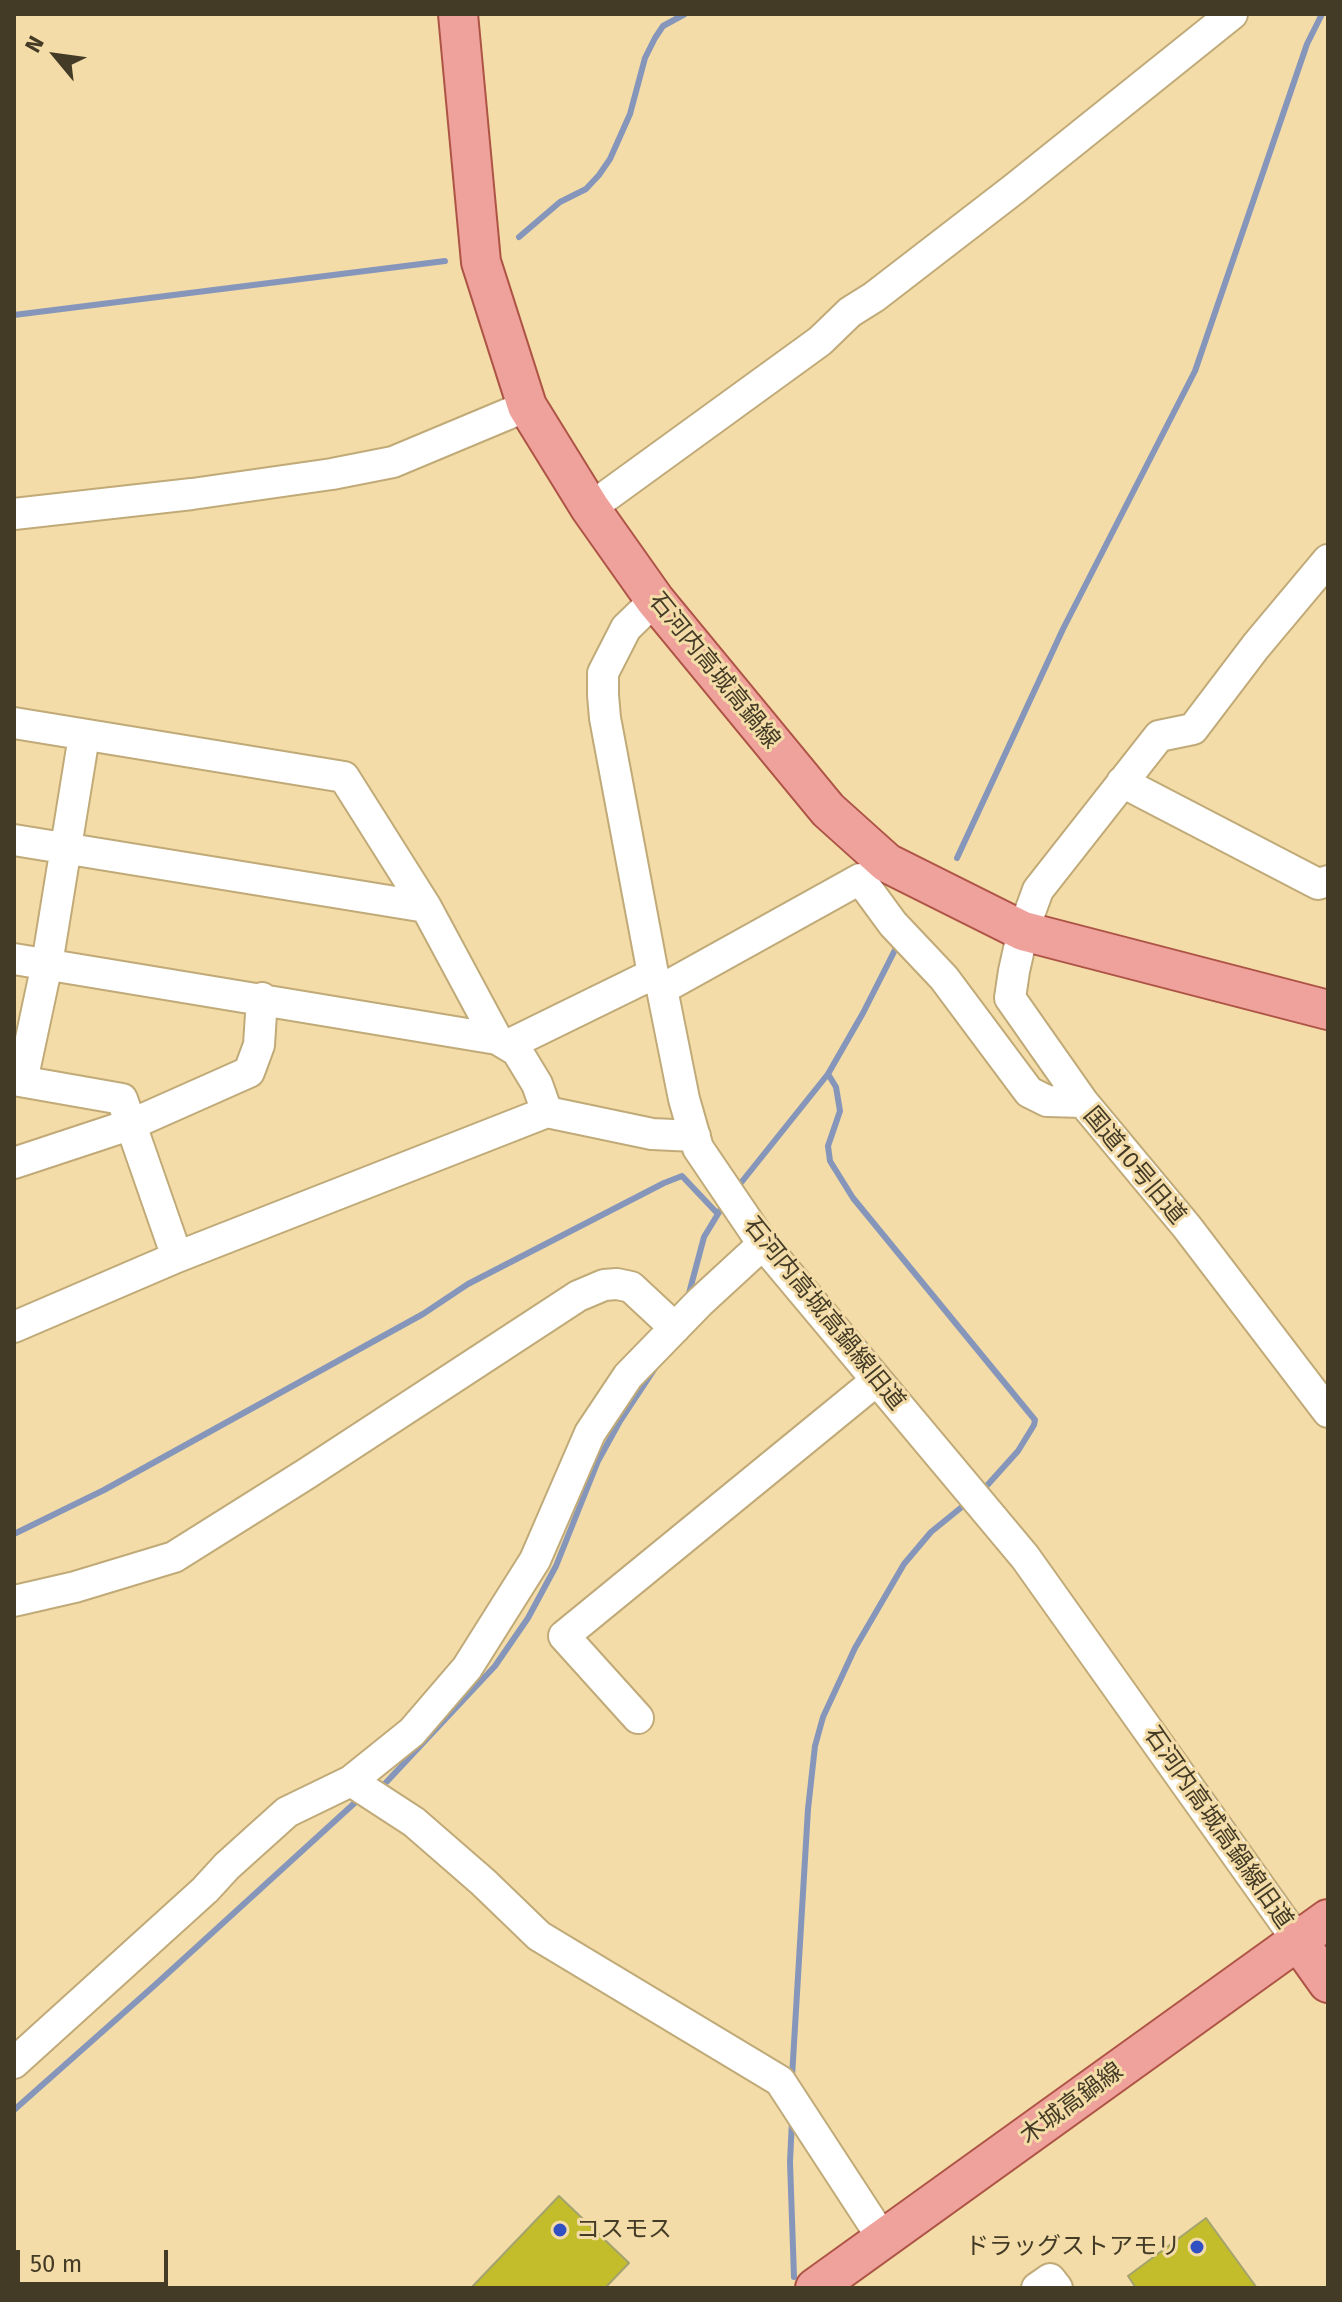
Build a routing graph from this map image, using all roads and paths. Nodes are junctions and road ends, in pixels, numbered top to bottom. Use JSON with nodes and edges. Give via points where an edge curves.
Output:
{"nodes":[{"id":1,"x":458,"y":14,"type":"edge"},
{"id":2,"x":1232,"y":14,"type":"edge"},
{"id":3,"x":527,"y":406,"type":"junction"},
{"id":4,"x":590,"y":508,"type":"junction"},
{"id":5,"x":14,"y":514,"type":"edge"},
{"id":6,"x":1328,"y":560,"type":"edge"},
{"id":7,"x":655,"y":600,"type":"junction"},
{"id":8,"x":14,"y":723,"type":"edge"},
{"id":9,"x":84,"y":736,"type":"junction"},
{"id":10,"x":1122,"y":782,"type":"junction"},
{"id":11,"x":14,"y":840,"type":"edge"},
{"id":12,"x":66,"y":849,"type":"junction"},
{"id":13,"x":1328,"y":881,"type":"edge"},
{"id":14,"x":426,"y":907,"type":"junction"},
{"id":15,"x":1023,"y":931,"type":"junction"},
{"id":16,"x":14,"y":959,"type":"edge"},
{"id":17,"x":47,"y":964,"type":"junction"},
{"id":18,"x":657,"y":981,"type":"junction"},
{"id":19,"x":262,"y":998,"type":"junction"},
{"id":20,"x":1328,"y":1010,"type":"edge"},
{"id":21,"x":503,"y":1042,"type":"junction"},
{"id":22,"x":18,"y":1080,"type":"edge"},
{"id":23,"x":1083,"y":1102,"type":"junction"},
{"id":24,"x":547,"y":1112,"type":"junction"},
{"id":25,"x":132,"y":1124,"type":"junction"},
{"id":26,"x":695,"y":1136,"type":"junction"},
{"id":27,"x":14,"y":1163,"type":"edge"},
{"id":28,"x":763,"y":1244,"type":"junction"},
{"id":29,"x":177,"y":1257,"type":"junction"},
{"id":30,"x":14,"y":1327,"type":"edge"},
{"id":31,"x":675,"y":1328,"type":"junction"},
{"id":32,"x":877,"y":1380,"type":"junction"},
{"id":33,"x":1328,"y":1412,"type":"edge"},
{"id":34,"x":14,"y":1601,"type":"edge"},
{"id":35,"x":638,"y":1718,"type":"dead end"},
{"id":36,"x":351,"y":1781,"type":"junction"},
{"id":37,"x":1328,"y":1919,"type":"edge"},
{"id":38,"x":1298,"y":1941,"type":"junction"},
{"id":39,"x":1328,"y":1983,"type":"edge"},
{"id":40,"x":14,"y":2063,"type":"edge"},
{"id":41,"x":883,"y":2239,"type":"junction"},
{"id":42,"x":815,"y":2288,"type":"edge"},
{"id":43,"x":1037,"y":2288,"type":"edge"},
{"id":44,"x":1057,"y":2288,"type":"edge"}],
"edges":[{"from":1,"to":3,"type":"main road","name":"石河内高城高鍋線","via":[[481,262]]},
{"from":2,"to":4,"type":"street","via":[[850,312],[820,341]]},
{"from":3,"to":4,"type":"main road","name":"石河内高城高鍋線"},
{"from":3,"to":5,"type":"street","via":[[393,462],[192,494]]},
{"from":4,"to":7,"type":"main road","name":"石河内高城高鍋線"},
{"from":6,"to":10,"type":"street","via":[[1193,729],[1159,736]]},
{"from":7,"to":15,"type":"main road","name":"石河内高城高鍋線","via":[[828,810],[863,842],[887,863]]},
{"from":7,"to":18,"type":"street","name":"石河内高城高鍋線旧道","via":[[626,628],[603,673],[603,695]]},
{"from":8,"to":9,"type":"street"},
{"from":9,"to":12,"type":"street"},
{"from":9,"to":14,"type":"street","via":[[344,777]]},
{"from":10,"to":13,"type":"street","via":[[1318,884]]},
{"from":10,"to":15,"type":"street","via":[[1038,890]]},
{"from":11,"to":12,"type":"street"},
{"from":12,"to":14,"type":"street"},
{"from":12,"to":17,"type":"street"},
{"from":14,"to":21,"type":"street"},
{"from":15,"to":20,"type":"main road","name":"石河内高城高鍋線"},
{"from":15,"to":23,"type":"street","via":[[1010,998]]},
{"from":16,"to":17,"type":"street"},
{"from":17,"to":19,"type":"street"},
{"from":17,"to":22,"type":"street"},
{"from":18,"to":21,"type":"street"},
{"from":18,"to":23,"type":"street","name":"国道10号旧道","via":[[860,879],[944,978],[1029,1092],[1047,1101]]},
{"from":18,"to":26,"type":"street","name":"石河内高城高鍋線旧道"},
{"from":19,"to":21,"type":"street"},
{"from":19,"to":25,"type":"street","via":[[259,1045],[249,1072]]},
{"from":21,"to":24,"type":"street","via":[[517,1051]]},
{"from":22,"to":25,"type":"street","via":[[122,1099]]},
{"from":23,"to":33,"type":"street","name":"国道10号旧道","via":[[1187,1227]]},
{"from":24,"to":26,"type":"street","via":[[652,1134]]},
{"from":24,"to":29,"type":"street"},
{"from":25,"to":27,"type":"street"},
{"from":25,"to":29,"type":"street"},
{"from":26,"to":28,"type":"street","name":"石河内高城高鍋線旧道","via":[[710,1168]]},
{"from":28,"to":31,"type":"street"},
{"from":28,"to":32,"type":"street","name":"石河内高城高鍋線旧道"},
{"from":29,"to":30,"type":"street"},
{"from":31,"to":34,"type":"street","via":[[631,1287],[604,1285],[578,1296],[174,1557]]},
{"from":31,"to":36,"type":"street","via":[[628,1376],[590,1433],[535,1560],[467,1668],[412,1732]]},
{"from":32,"to":35,"type":"street","via":[[564,1636]]},
{"from":32,"to":38,"type":"street","name":"石河内高城高鍋線旧道","via":[[1025,1557]]},
{"from":36,"to":40,"type":"street","via":[[287,1812]]},
{"from":36,"to":41,"type":"street","via":[[414,1822],[539,1936],[780,2081]]},
{"from":37,"to":38,"type":"main road","name":"木城高鍋線"},
{"from":38,"to":39,"type":"main road"},
{"from":38,"to":41,"type":"main road","name":"木城高鍋線"},
{"from":41,"to":42,"type":"main road","name":"木城高鍋線"},
{"from":43,"to":44,"type":"street","via":[[1050,2279]]}]}
